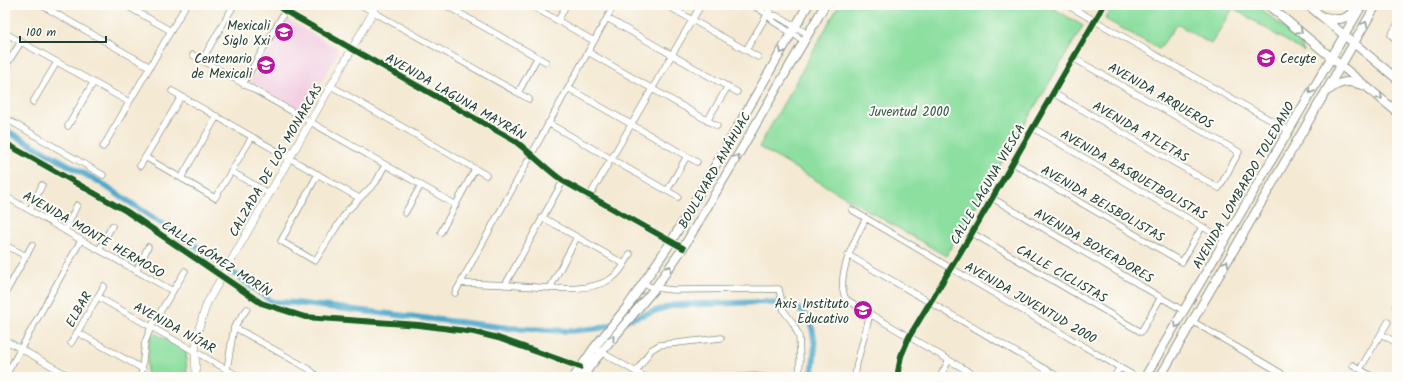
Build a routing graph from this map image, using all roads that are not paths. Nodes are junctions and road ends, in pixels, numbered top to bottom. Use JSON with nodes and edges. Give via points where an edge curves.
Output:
{"nodes":[{"id":1,"x":41,"y":5,"type":"edge"},
{"id":2,"x":125,"y":5,"type":"edge"},
{"id":3,"x":186,"y":5,"type":"edge"},
{"id":4,"x":234,"y":5,"type":"edge"},
{"id":5,"x":276,"y":5,"type":"edge"},
{"id":6,"x":361,"y":5,"type":"edge"},
{"id":7,"x":445,"y":5,"type":"edge"},
{"id":8,"x":530,"y":5,"type":"edge"},
{"id":9,"x":566,"y":5,"type":"edge"},
{"id":10,"x":614,"y":5,"type":"edge"},
{"id":11,"x":666,"y":5,"type":"edge"},
{"id":12,"x":701,"y":5,"type":"edge"},
{"id":13,"x":752,"y":5,"type":"edge"},
{"id":14,"x":773,"y":5,"type":"edge"},
{"id":15,"x":808,"y":5,"type":"edge"},
{"id":16,"x":825,"y":5,"type":"edge"},
{"id":17,"x":1067,"y":5,"type":"edge"},
{"id":18,"x":1104,"y":5,"type":"edge"},
{"id":19,"x":1268,"y":5,"type":"edge"},
{"id":20,"x":1308,"y":5,"type":"edge"},
{"id":21,"x":1361,"y":5,"type":"edge"},
{"id":22,"x":1376,"y":5,"type":"edge"},
{"id":23,"x":375,"y":8,"type":"edge"},
{"id":24,"x":285,"y":11,"type":"junction"},
{"id":25,"x":767,"y":14,"type":"junction"},
{"id":26,"x":1322,"y":17,"type":"junction"},
{"id":27,"x":607,"y":18,"type":"junction"},
{"id":28,"x":692,"y":20,"type":"junction"},
{"id":29,"x":1095,"y":20,"type":"junction"},
{"id":30,"x":558,"y":21,"type":"junction"},
{"id":31,"x":1397,"y":25,"type":"edge"},
{"id":32,"x":793,"y":30,"type":"junction"},
{"id":33,"x":171,"y":31,"type":"junction"},
{"id":34,"x":5,"y":32,"type":"edge"},
{"id":35,"x":1344,"y":35,"type":"junction"},
{"id":36,"x":806,"y":37,"type":"junction"},
{"id":37,"x":1397,"y":40,"type":"edge"},
{"id":38,"x":594,"y":41,"type":"junction"},
{"id":39,"x":21,"y":42,"type":"junction"},
{"id":40,"x":1354,"y":43,"type":"junction"},
{"id":41,"x":352,"y":49,"type":"junction"},
{"id":42,"x":746,"y":50,"type":"junction"},
{"id":43,"x":588,"y":52,"type":"junction"},
{"id":44,"x":193,"y":55,"type":"dead end"},
{"id":45,"x":672,"y":55,"type":"junction"},
{"id":46,"x":758,"y":57,"type":"dead end"},
{"id":47,"x":1331,"y":57,"type":"junction"},
{"id":48,"x":537,"y":58,"type":"junction"},
{"id":49,"x":1073,"y":58,"type":"junction"},
{"id":50,"x":202,"y":60,"type":"junction"},
{"id":51,"x":57,"y":62,"type":"junction"},
{"id":52,"x":546,"y":62,"type":"dead end"},
{"id":53,"x":1341,"y":65,"type":"junction"},
{"id":54,"x":5,"y":67,"type":"edge"},
{"id":55,"x":150,"y":67,"type":"junction"},
{"id":56,"x":1397,"y":79,"type":"edge"},
{"id":57,"x":93,"y":82,"type":"junction"},
{"id":58,"x":243,"y":84,"type":"junction"},
{"id":59,"x":331,"y":86,"type":"junction"},
{"id":60,"x":728,"y":86,"type":"junction"},
{"id":61,"x":1367,"y":86,"type":"junction"},
{"id":62,"x":568,"y":88,"type":"junction"},
{"id":63,"x":652,"y":89,"type":"junction"},
{"id":64,"x":172,"y":91,"type":"dead end"},
{"id":65,"x":737,"y":92,"type":"dead end"},
{"id":66,"x":518,"y":93,"type":"junction"},
{"id":67,"x":1053,"y":93,"type":"junction"},
{"id":68,"x":1325,"y":93,"type":"junction"},
{"id":69,"x":181,"y":96,"type":"junction"},
{"id":70,"x":528,"y":99,"type":"dead end"},
{"id":71,"x":33,"y":102,"type":"dead end"},
{"id":72,"x":129,"y":102,"type":"junction"},
{"id":73,"x":1397,"y":112,"type":"edge"},
{"id":74,"x":217,"y":116,"type":"junction"},
{"id":75,"x":5,"y":118,"type":"edge"},
{"id":76,"x":707,"y":121,"type":"junction"},
{"id":77,"x":310,"y":122,"type":"junction"},
{"id":78,"x":548,"y":123,"type":"junction"},
{"id":79,"x":631,"y":124,"type":"junction"},
{"id":80,"x":68,"y":126,"type":"dead end"},
{"id":81,"x":717,"y":126,"type":"dead end"},
{"id":82,"x":1033,"y":128,"type":"junction"},
{"id":83,"x":1288,"y":130,"type":"junction"},
{"id":84,"x":252,"y":137,"type":"junction"},
{"id":85,"x":5,"y":143,"type":"edge"},
{"id":86,"x":103,"y":148,"type":"dead end"},
{"id":87,"x":531,"y":153,"type":"junction"},
{"id":88,"x":687,"y":156,"type":"junction"},
{"id":89,"x":145,"y":157,"type":"junction"},
{"id":90,"x":289,"y":158,"type":"junction"},
{"id":91,"x":611,"y":159,"type":"junction"},
{"id":92,"x":697,"y":162,"type":"dead end"},
{"id":93,"x":1013,"y":163,"type":"junction"},
{"id":94,"x":385,"y":165,"type":"junction"},
{"id":95,"x":140,"y":166,"type":"dead end"},
{"id":96,"x":475,"y":169,"type":"junction"},
{"id":97,"x":232,"y":172,"type":"junction"},
{"id":98,"x":318,"y":174,"type":"junction"},
{"id":99,"x":103,"y":175,"type":"dead end"},
{"id":100,"x":486,"y":176,"type":"dead end"},
{"id":101,"x":181,"y":178,"type":"junction"},
{"id":102,"x":563,"y":181,"type":"junction"},
{"id":103,"x":42,"y":185,"type":"dead end"},
{"id":104,"x":421,"y":185,"type":"junction"},
{"id":105,"x":1219,"y":188,"type":"joint"},
{"id":106,"x":667,"y":191,"type":"junction"},
{"id":107,"x":270,"y":194,"type":"junction"},
{"id":108,"x":5,"y":196,"type":"edge"},
{"id":109,"x":589,"y":197,"type":"junction"},
{"id":110,"x":678,"y":197,"type":"dead end"},
{"id":111,"x":359,"y":198,"type":"junction"},
{"id":112,"x":992,"y":198,"type":"junction"},
{"id":113,"x":77,"y":205,"type":"dead end"},
{"id":114,"x":456,"y":205,"type":"junction"},
{"id":115,"x":30,"y":210,"type":"junction"},
{"id":116,"x":852,"y":210,"type":"dead end"},
{"id":117,"x":405,"y":213,"type":"dead end"},
{"id":118,"x":542,"y":217,"type":"junction"},
{"id":119,"x":866,"y":218,"type":"junction"},
{"id":120,"x":112,"y":226,"type":"dead end"},
{"id":121,"x":1202,"y":227,"type":"junction"},
{"id":122,"x":65,"y":230,"type":"junction"},
{"id":123,"x":440,"y":232,"type":"dead end"},
{"id":124,"x":972,"y":233,"type":"junction"},
{"id":125,"x":577,"y":237,"type":"junction"},
{"id":126,"x":81,"y":240,"type":"junction"},
{"id":127,"x":671,"y":242,"type":"junction"},
{"id":128,"x":1224,"y":242,"type":"junction"},
{"id":129,"x":5,"y":245,"type":"edge"},
{"id":130,"x":32,"y":245,"type":"dead end"},
{"id":131,"x":148,"y":247,"type":"dead end"},
{"id":132,"x":683,"y":248,"type":"junction"},
{"id":133,"x":99,"y":250,"type":"junction"},
{"id":134,"x":630,"y":254,"type":"dead end"},
{"id":135,"x":848,"y":255,"type":"junction"},
{"id":136,"x":26,"y":256,"type":"junction"},
{"id":137,"x":624,"y":264,"type":"junction"},
{"id":138,"x":951,"y":268,"type":"junction"},
{"id":139,"x":136,"y":271,"type":"junction"},
{"id":140,"x":185,"y":271,"type":"dead end"},
{"id":141,"x":223,"y":275,"type":"junction"},
{"id":142,"x":1218,"y":277,"type":"junction"},
{"id":143,"x":461,"y":283,"type":"junction"},
{"id":144,"x":643,"y":284,"type":"junction"},
{"id":145,"x":505,"y":285,"type":"junction"},
{"id":146,"x":104,"y":286,"type":"dead end"},
{"id":147,"x":550,"y":288,"type":"junction"},
{"id":148,"x":655,"y":288,"type":"junction"},
{"id":149,"x":173,"y":291,"type":"junction"},
{"id":150,"x":5,"y":293,"type":"edge"},
{"id":151,"x":455,"y":293,"type":"dead end"},
{"id":152,"x":1195,"y":293,"type":"junction"},
{"id":153,"x":1161,"y":297,"type":"junction"},
{"id":154,"x":98,"y":298,"type":"junction"},
{"id":155,"x":930,"y":302,"type":"junction"},
{"id":156,"x":247,"y":309,"type":"dead end"},
{"id":157,"x":1184,"y":311,"type":"junction"},
{"id":158,"x":870,"y":314,"type":"junction"},
{"id":159,"x":1192,"y":321,"type":"junction"},
{"id":160,"x":1388,"y":322,"type":"dead end"},
{"id":161,"x":151,"y":327,"type":"junction"},
{"id":162,"x":234,"y":327,"type":"junction"},
{"id":163,"x":77,"y":332,"type":"junction"},
{"id":164,"x":1381,"y":334,"type":"junction"},
{"id":165,"x":909,"y":337,"type":"junction"},
{"id":166,"x":721,"y":338,"type":"dead end"},
{"id":167,"x":5,"y":340,"type":"edge"},
{"id":168,"x":71,"y":343,"type":"dead end"},
{"id":169,"x":1397,"y":343,"type":"edge"},
{"id":170,"x":20,"y":349,"type":"junction"},
{"id":171,"x":597,"y":350,"type":"junction"},
{"id":172,"x":196,"y":351,"type":"junction"},
{"id":173,"x":949,"y":360,"type":"junction"},
{"id":174,"x":1353,"y":365,"type":"dead end"},
{"id":175,"x":580,"y":367,"type":"junction"},
{"id":176,"x":1120,"y":367,"type":"junction"},
{"id":177,"x":143,"y":369,"type":"junction"},
{"id":178,"x":227,"y":369,"type":"junction"},
{"id":179,"x":1360,"y":369,"type":"junction"},
{"id":180,"x":636,"y":372,"type":"junction"},
{"id":181,"x":1281,"y":372,"type":"dead end"},
{"id":182,"x":5,"y":377,"type":"edge"},
{"id":183,"x":71,"y":377,"type":"edge"},
{"id":184,"x":141,"y":377,"type":"edge"},
{"id":185,"x":196,"y":377,"type":"edge"},
{"id":186,"x":240,"y":377,"type":"edge"},
{"id":187,"x":318,"y":377,"type":"edge"},
{"id":188,"x":574,"y":377,"type":"edge"},
{"id":189,"x":583,"y":377,"type":"edge"},
{"id":190,"x":644,"y":377,"type":"edge"},
{"id":191,"x":732,"y":377,"type":"edge"},
{"id":192,"x":763,"y":377,"type":"edge"},
{"id":193,"x":799,"y":377,"type":"edge"},
{"id":194,"x":855,"y":377,"type":"edge"},
{"id":195,"x":897,"y":377,"type":"edge"},
{"id":196,"x":940,"y":377,"type":"edge"},
{"id":197,"x":978,"y":377,"type":"edge"},
{"id":198,"x":1059,"y":377,"type":"edge"},
{"id":199,"x":1114,"y":377,"type":"edge"},
{"id":200,"x":1136,"y":377,"type":"edge"},
{"id":201,"x":1145,"y":377,"type":"edge"},
{"id":202,"x":1160,"y":377,"type":"edge"},
{"id":203,"x":1373,"y":377,"type":"edge"}],
"edges":[{"from":1,"to":55,"type":"street"},
{"from":2,"to":33,"type":"street"},
{"from":3,"to":33,"type":"street"},
{"from":4,"to":50,"type":"street"},
{"from":5,"to":24,"type":"street","name":"AVENIDA LAGUNA MAYRÁN"},
{"from":6,"to":23,"type":"street"},
{"from":7,"to":48,"type":"street"},
{"from":8,"to":30,"type":"street"},
{"from":9,"to":30,"type":"street"},
{"from":10,"to":27,"type":"street"},
{"from":11,"to":28,"type":"street"},
{"from":12,"to":28,"type":"street"},
{"from":13,"to":25,"type":"street"},
{"from":14,"to":25,"type":"street"},
{"from":15,"to":32,"type":"main road","name":"BOULEVARD ANÁHUAC"},
{"from":16,"to":36,"type":"main road","name":"BOULEVARD ANÁHUAC"},
{"from":17,"to":29,"type":"street"},
{"from":18,"to":29,"type":"street","name":"CALLE LAGUNA VIESCA"},
{"from":19,"to":47,"type":"main road","one_way":true},
{"from":20,"to":26,"type":"main road"},
{"from":21,"to":26,"type":"main road","via":[[1343,19]]},
{"from":21,"to":35,"type":"main road","name":"AVENIDA LOMBARDO TOLEDANO"},
{"from":40,"to":22,"type":"main road","name":"AVENIDA LOMBARDO TOLEDANO","one_way":true},
{"from":23,"to":41,"type":"street","name":"CALZADA DE LOS MONARCAS"},
{"from":23,"to":66,"type":"street"},
{"from":24,"to":41,"type":"street","name":"AVENIDA LAGUNA MAYRÁN"},
{"from":24,"to":58,"type":"street"},
{"from":25,"to":32,"type":"street","via":[[777,16]]},
{"from":25,"to":42,"type":"street"},
{"from":26,"to":35,"type":"main road"},
{"from":27,"to":38,"type":"street"},
{"from":27,"to":45,"type":"street"},
{"from":28,"to":42,"type":"street"},
{"from":28,"to":45,"type":"street"},
{"from":29,"to":49,"type":"street","name":"CALLE LAGUNA VIESCA"},
{"from":29,"to":83,"type":"street"},
{"from":30,"to":38,"type":"street"},
{"from":31,"to":37,"type":"street","via":[[1391,35]]},
{"from":32,"to":36,"type":"street"},
{"from":32,"to":127,"type":"main road","name":"BOULEVARD ANÁHUAC","one_way":true},
{"from":33,"to":55,"type":"street"},
{"from":34,"to":39,"type":"street"},
{"from":35,"to":40,"type":"main road"},
{"from":35,"to":47,"type":"main road","name":"AVENIDA LOMBARDO TOLEDANO"},
{"from":132,"to":36,"type":"main road","name":"BOULEVARD ANÁHUAC","one_way":true},
{"from":38,"to":43,"type":"street"},
{"from":39,"to":51,"type":"street"},
{"from":39,"to":54,"type":"street"},
{"from":40,"to":53,"type":"main road","name":"AVENIDA LOMBARDO TOLEDANO"},
{"from":40,"to":56,"type":"main road"},
{"from":41,"to":59,"type":"street","name":"CALZADA DE LOS MONARCAS"},
{"from":41,"to":87,"type":"street","name":"AVENIDA LAGUNA MAYRÁN","via":[[515,141]]},
{"from":42,"to":46,"type":"street"},
{"from":43,"to":62,"type":"street"},
{"from":43,"to":63,"type":"street"},
{"from":44,"to":50,"type":"street"},
{"from":45,"to":60,"type":"street"},
{"from":45,"to":63,"type":"street"},
{"from":47,"to":53,"type":"main road"},
{"from":47,"to":83,"type":"main road","name":"AVENIDA LOMBARDO TOLEDANO","one_way":true},
{"from":48,"to":52,"type":"street"},
{"from":48,"to":66,"type":"street"},
{"from":49,"to":67,"type":"street","name":"CALLE LAGUNA VIESCA"},
{"from":49,"to":105,"type":"street","name":"AVENIDA ARQUEROS","via":[[1239,152]]},
{"from":50,"to":58,"type":"street"},
{"from":51,"to":57,"type":"street"},
{"from":51,"to":71,"type":"street"},
{"from":53,"to":61,"type":"main road"},
{"from":53,"to":68,"type":"main road","name":"AVENIDA LOMBARDO TOLEDANO"},
{"from":55,"to":72,"type":"street"},
{"from":57,"to":72,"type":"street"},
{"from":57,"to":80,"type":"street"},
{"from":58,"to":77,"type":"street"},
{"from":59,"to":77,"type":"street","name":"CALZADA DE LOS MONARCAS"},
{"from":59,"to":96,"type":"street"},
{"from":60,"to":65,"type":"street"},
{"from":60,"to":76,"type":"street"},
{"from":61,"to":68,"type":"main road","via":[[1348,81],[1341,82]]},
{"from":61,"to":73,"type":"main road","one_way":true},
{"from":62,"to":78,"type":"street"},
{"from":62,"to":79,"type":"street"},
{"from":63,"to":76,"type":"street"},
{"from":63,"to":79,"type":"street"},
{"from":64,"to":69,"type":"street"},
{"from":66,"to":70,"type":"street"},
{"from":67,"to":82,"type":"street","name":"CALLE LAGUNA VIESCA"},
{"from":67,"to":105,"type":"street","name":"AVENIDA ATLETAS"},
{"from":142,"to":68,"type":"main road","name":"AVENIDA LOMBARDO TOLEDANO","one_way":true},
{"from":69,"to":74,"type":"street"},
{"from":69,"to":89,"type":"street"},
{"from":72,"to":86,"type":"street"},
{"from":74,"to":84,"type":"street"},
{"from":74,"to":101,"type":"street"},
{"from":75,"to":99,"type":"street"},
{"from":76,"to":81,"type":"street"},
{"from":77,"to":90,"type":"street","name":"CALZADA DE LOS MONARCAS"},
{"from":77,"to":94,"type":"street"},
{"from":78,"to":87,"type":"street"},
{"from":78,"to":91,"type":"street"},
{"from":79,"to":88,"type":"street"},
{"from":79,"to":91,"type":"street"},
{"from":82,"to":93,"type":"street","name":"CALLE LAGUNA VIESCA"},
{"from":82,"to":121,"type":"street","name":"AVENIDA BASQUETBOLISTAS"},
{"from":83,"to":128,"type":"main road","name":"AVENIDA LOMBARDO TOLEDANO"},
{"from":84,"to":90,"type":"street"},
{"from":84,"to":97,"type":"street"},
{"from":85,"to":141,"type":"street","name":"CALLE GÓMEZ MORÍN","via":[[126,212]]},
{"from":87,"to":102,"type":"street","name":"AVENIDA LAGUNA MAYRÁN"},
{"from":87,"to":143,"type":"street"},
{"from":88,"to":92,"type":"street"},
{"from":88,"to":106,"type":"street"},
{"from":89,"to":95,"type":"street"},
{"from":89,"to":101,"type":"street"},
{"from":90,"to":98,"type":"street"},
{"from":90,"to":107,"type":"street","name":"CALZADA DE LOS MONARCAS"},
{"from":91,"to":106,"type":"street"},
{"from":91,"to":109,"type":"street"},
{"from":93,"to":112,"type":"street","name":"CALLE LAGUNA VIESCA"},
{"from":93,"to":121,"type":"street","name":"AVENIDA BEISBOLISTAS","via":[[1182,262]]},
{"from":94,"to":104,"type":"street"},
{"from":94,"to":111,"type":"street","via":[[376,182]]},
{"from":96,"to":100,"type":"street"},
{"from":96,"to":114,"type":"street"},
{"from":97,"to":101,"type":"street","via":[[215,198]]},
{"from":97,"to":107,"type":"street"},
{"from":98,"to":111,"type":"street"},
{"from":98,"to":111,"type":"street","via":[[281,241],[315,260],[346,212]]},
{"from":102,"to":109,"type":"street","name":"AVENIDA LAGUNA MAYRÁN"},
{"from":102,"to":118,"type":"street"},
{"from":103,"to":115,"type":"street"},
{"from":104,"to":114,"type":"street"},
{"from":104,"to":117,"type":"street"},
{"from":106,"to":110,"type":"street"},
{"from":107,"to":141,"type":"street","name":"CALZADA DE LOS MONARCAS"},
{"from":108,"to":115,"type":"street","name":"AVENIDA MONTE HERMOSO"},
{"from":109,"to":127,"type":"street","name":"AVENIDA LAGUNA MAYRÁN"},
{"from":112,"to":124,"type":"street","name":"CALLE LAGUNA VIESCA"},
{"from":112,"to":153,"type":"street","name":"AVENIDA BOXEADORES"},
{"from":113,"to":122,"type":"street"},
{"from":114,"to":123,"type":"street"},
{"from":115,"to":122,"type":"street","name":"AVENIDA MONTE HERMOSO"},
{"from":116,"to":119,"type":"street","name":"AVENIDA JUVENTUD 2000"},
{"from":118,"to":125,"type":"street"},
{"from":118,"to":145,"type":"street"},
{"from":119,"to":135,"type":"street"},
{"from":119,"to":138,"type":"street","name":"AVENIDA JUVENTUD 2000"},
{"from":120,"to":133,"type":"street"},
{"from":121,"to":128,"type":"street","name":"AVENIDA BASQUETBOLISTAS"},
{"from":122,"to":126,"type":"street","name":"AVENIDA MONTE HERMOSO"},
{"from":124,"to":138,"type":"street","name":"CALLE LAGUNA VIESCA"},
{"from":124,"to":153,"type":"street","name":"CALLE CICLISTAS","via":[[1141,332]]},
{"from":125,"to":137,"type":"street"},
{"from":125,"to":147,"type":"street"},
{"from":126,"to":133,"type":"street","name":"AVENIDA MONTE HERMOSO"},
{"from":126,"to":170,"type":"street"},
{"from":127,"to":132,"type":"street","name":"AVENIDA LAGUNA MAYRÁN"},
{"from":127,"to":144,"type":"main road","name":"BOULEVARD ANÁHUAC"},
{"from":128,"to":142,"type":"main road","via":[[1213,269]]},
{"from":128,"to":152,"type":"main road","name":"AVENIDA LOMBARDO TOLEDANO"},
{"from":129,"to":136,"type":"street"},
{"from":130,"to":136,"type":"street"},
{"from":131,"to":139,"type":"street"},
{"from":148,"to":132,"type":"main road","name":"BOULEVARD ANÁHUAC","one_way":true},
{"from":133,"to":139,"type":"street","name":"AVENIDA MONTE HERMOSO"},
{"from":134,"to":137,"type":"street"},
{"from":135,"to":155,"type":"street"},
{"from":135,"to":158,"type":"street","via":[[844,275],[846,299]]},
{"from":136,"to":150,"type":"street"},
{"from":137,"to":147,"type":"street","via":[[611,279],[597,285]]},
{"from":138,"to":155,"type":"street","name":"CALLE LAGUNA VIESCA"},
{"from":138,"to":176,"type":"street","name":"AVENIDA JUVENTUD 2000"},
{"from":139,"to":149,"type":"street","name":"AVENIDA MONTE HERMOSO"},
{"from":140,"to":149,"type":"street"},
{"from":141,"to":172,"type":"street","name":"CALZADA DE LOS MONARCAS","via":[[208,303],[199,328]]},
{"from":141,"to":175,"type":"street","name":"CALLE GÓMEZ MORÍN","via":[[261,303],[305,317],[487,334]]},
{"from":142,"to":159,"type":"main road","name":"AVENIDA LOMBARDO TOLEDANO"},
{"from":143,"to":145,"type":"street"},
{"from":143,"to":151,"type":"street"},
{"from":144,"to":148,"type":"street"},
{"from":144,"to":171,"type":"main road","name":"BOULEVARD ANÁHUAC","via":[[609,329]]},
{"from":145,"to":147,"type":"street"},
{"from":146,"to":154,"type":"street","name":"ELBAR"},
{"from":171,"to":148,"type":"main road","name":"BOULEVARD ANÁHUAC","one_way":true,"via":[[626,323]]},
{"from":148,"to":193,"type":"street","via":[[779,288],[784,311],[799,336]]},
{"from":149,"to":161,"type":"street"},
{"from":152,"to":157,"type":"main road","name":"AVENIDA LOMBARDO TOLEDANO"},
{"from":152,"to":159,"type":"main road","via":[[1199,301]]},
{"from":153,"to":157,"type":"street","name":"AVENIDA BOXEADORES"},
{"from":154,"to":161,"type":"street","name":"AVENIDA NÍJAR"},
{"from":154,"to":163,"type":"street","name":"ELBAR"},
{"from":155,"to":165,"type":"street","name":"CALLE LAGUNA VIESCA"},
{"from":155,"to":198,"type":"street"},
{"from":156,"to":162,"type":"street"},
{"from":157,"to":201,"type":"main road","name":"AVENIDA LOMBARDO TOLEDANO","one_way":true},
{"from":158,"to":165,"type":"street"},
{"from":158,"to":194,"type":"street"},
{"from":159,"to":181,"type":"street"},
{"from":159,"to":202,"type":"main road","name":"AVENIDA LOMBARDO TOLEDANO"},
{"from":160,"to":164,"type":"street"},
{"from":161,"to":172,"type":"street","name":"AVENIDA NÍJAR"},
{"from":161,"to":177,"type":"street","via":[[145,342]]},
{"from":162,"to":178,"type":"street"},
{"from":162,"to":187,"type":"street","via":[[309,369]]},
{"from":163,"to":168,"type":"street","name":"ELBAR"},
{"from":163,"to":177,"type":"street"},
{"from":164,"to":169,"type":"street"},
{"from":164,"to":179,"type":"street"},
{"from":165,"to":173,"type":"street"},
{"from":165,"to":195,"type":"street","name":"CALLE LAGUNA VIESCA","via":[[901,356]]},
{"from":166,"to":180,"type":"street","via":[[659,345],[652,350]]},
{"from":167,"to":170,"type":"street"},
{"from":170,"to":182,"type":"street"},
{"from":170,"to":183,"type":"street"},
{"from":171,"to":175,"type":"main road","name":"BOULEVARD ANÁHUAC"},
{"from":171,"to":180,"type":"street"},
{"from":171,"to":189,"type":"main road","name":"BOULEVARD ANÁHUAC"},
{"from":172,"to":178,"type":"street","name":"AVENIDA NÍJAR"},
{"from":172,"to":185,"type":"street","name":"CALZADA DE LOS MONARCAS"},
{"from":173,"to":196,"type":"street"},
{"from":173,"to":197,"type":"street"},
{"from":174,"to":179,"type":"street"},
{"from":175,"to":188,"type":"main road","name":"BOULEVARD ANÁHUAC"},
{"from":176,"to":199,"type":"street"},
{"from":176,"to":200,"type":"street","name":"AVENIDA JUVENTUD 2000"},
{"from":177,"to":184,"type":"street"},
{"from":178,"to":186,"type":"street","name":"AVENIDA NÍJAR"},
{"from":179,"to":203,"type":"street"},
{"from":180,"to":190,"type":"street"},
{"from":191,"to":192,"type":"street"}]}
